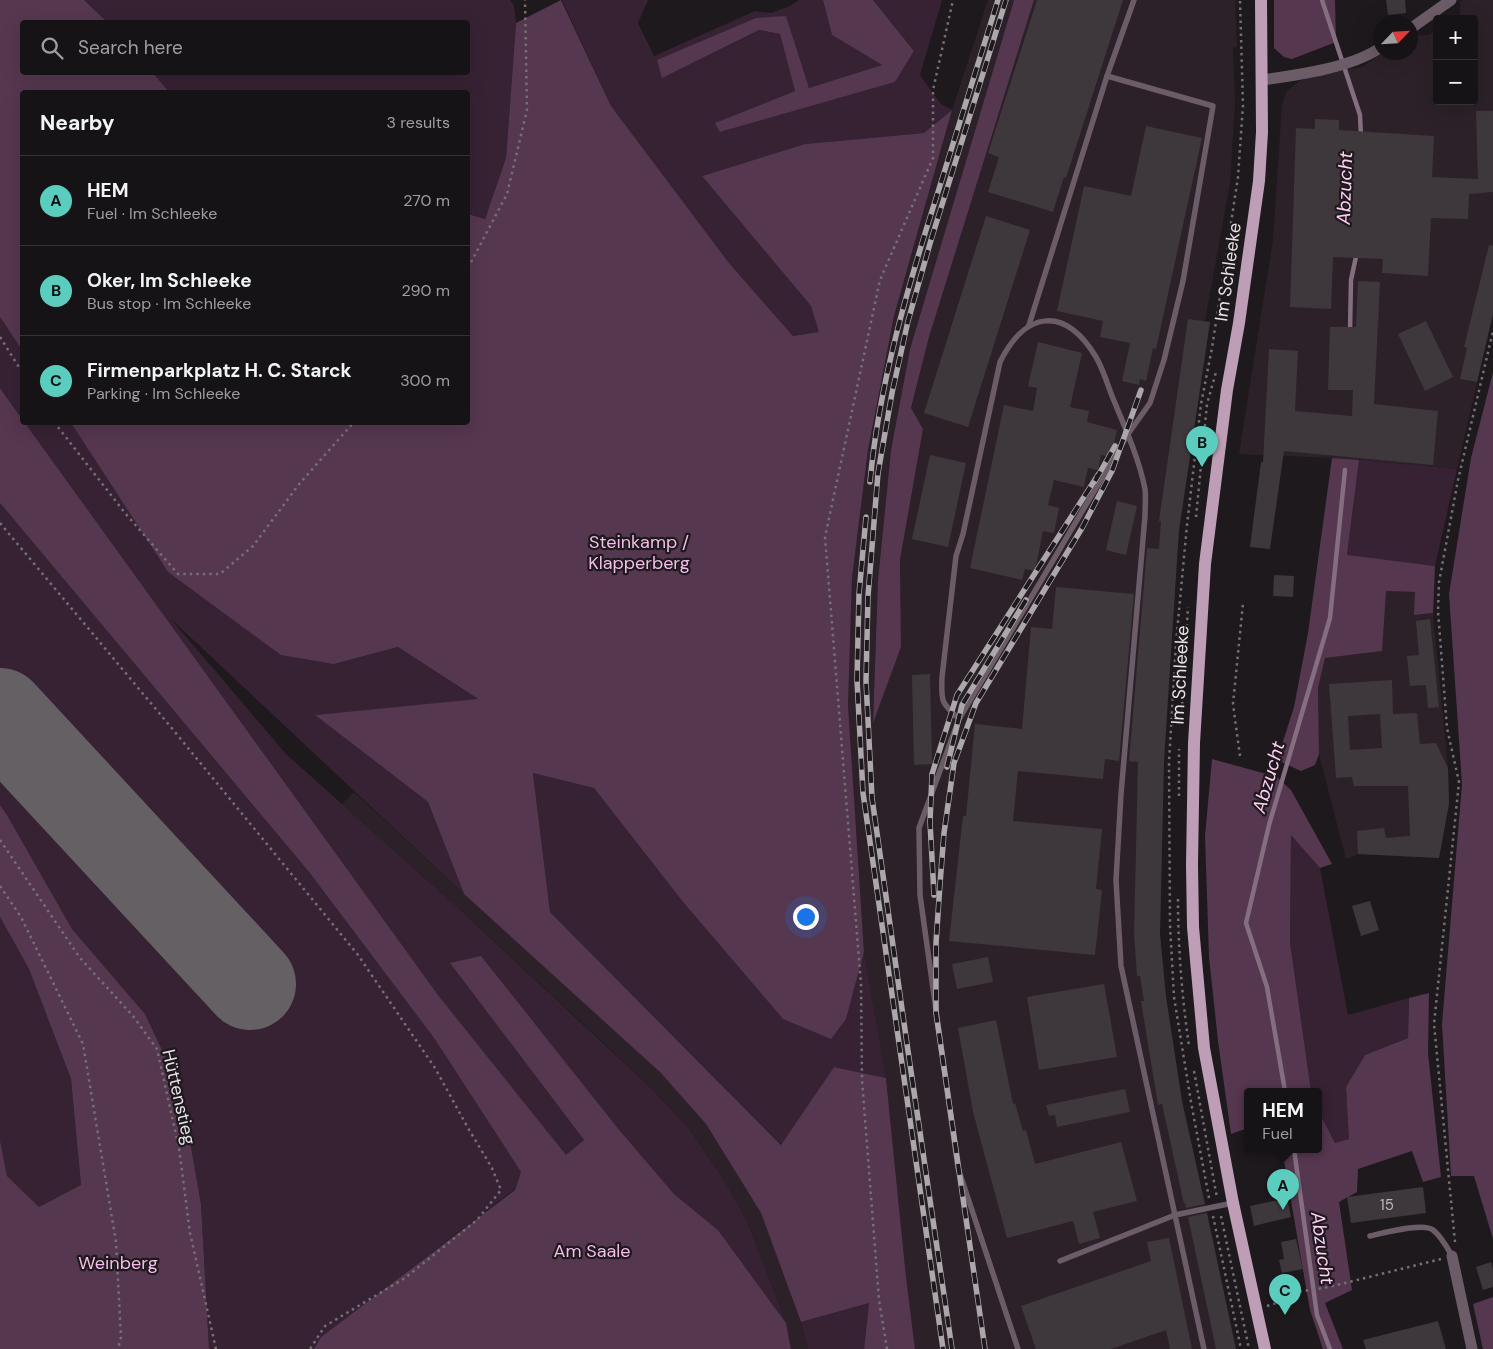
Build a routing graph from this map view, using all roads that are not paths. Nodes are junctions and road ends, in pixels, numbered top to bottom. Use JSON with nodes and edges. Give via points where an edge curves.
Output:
{"nodes":[{"id":1,"x":1134,"y":0,"type":"edge"},
{"id":2,"x":1261,"y":0,"type":"edge"},
{"id":3,"x":1451,"y":0,"type":"edge"},
{"id":4,"x":1418,"y":23,"type":"edge"},
{"id":5,"x":1373,"y":52,"type":"edge"},
{"id":6,"x":1107,"y":76,"type":"junction"},
{"id":7,"x":1262,"y":80,"type":"junction"},
{"id":8,"x":1029,"y":325,"type":"junction"},
{"id":9,"x":1128,"y":434,"type":"junction"},
{"id":10,"x":959,"y":719,"type":"junction"},
{"id":11,"x":1233,"y":1203,"type":"junction"},
{"id":12,"x":1175,"y":1215,"type":"junction"},
{"id":13,"x":1370,"y":1236,"type":"dead end"},
{"id":14,"x":1452,"y":1256,"type":"joint"},
{"id":15,"x":1060,"y":1261,"type":"dead end"},
{"id":16,"x":1018,"y":1349,"type":"edge"},
{"id":17,"x":1204,"y":1349,"type":"edge"},
{"id":18,"x":1265,"y":1349,"type":"edge"},
{"id":19,"x":1472,"y":1349,"type":"edge"}],
"edges":[{"from":1,"to":6,"type":"lane"},
{"from":2,"to":7,"type":"main road","name":"Im Schleeke"},
{"from":3,"to":4,"type":"street"},
{"from":5,"to":7,"type":"street","via":[[1358,59],[1302,74]]},
{"from":6,"to":8,"type":"lane"},
{"from":6,"to":9,"type":"lane","via":[[1213,106],[1183,282],[1164,360],[1150,403]]},
{"from":7,"to":11,"type":"main road","name":"Im Schleeke","via":[[1259,181],[1227,390],[1206,564],[1194,743],[1193,926],[1197,986],[1204,1048]]},
{"from":8,"to":9,"type":"lane","via":[[1041,320],[1054,322],[1070,328],[1084,341],[1096,358]]},
{"from":8,"to":10,"type":"lane","via":[[1006,350],[1000,362],[956,556],[941,697],[945,707]]},
{"from":9,"to":10,"type":"lane"},
{"from":9,"to":12,"type":"lane","via":[[1145,490],[1145,516],[1116,880],[1121,966]]},
{"from":10,"to":16,"type":"lane","via":[[919,828],[920,895],[958,1168]]},
{"from":11,"to":12,"type":"lane"},
{"from":11,"to":18,"type":"main road","name":"Im Schleeke"},
{"from":12,"to":15,"type":"lane"},
{"from":12,"to":17,"type":"lane"},
{"from":13,"to":14,"type":"lane","via":[[1422,1226],[1432,1228]]},
{"from":14,"to":19,"type":"street"}]}
